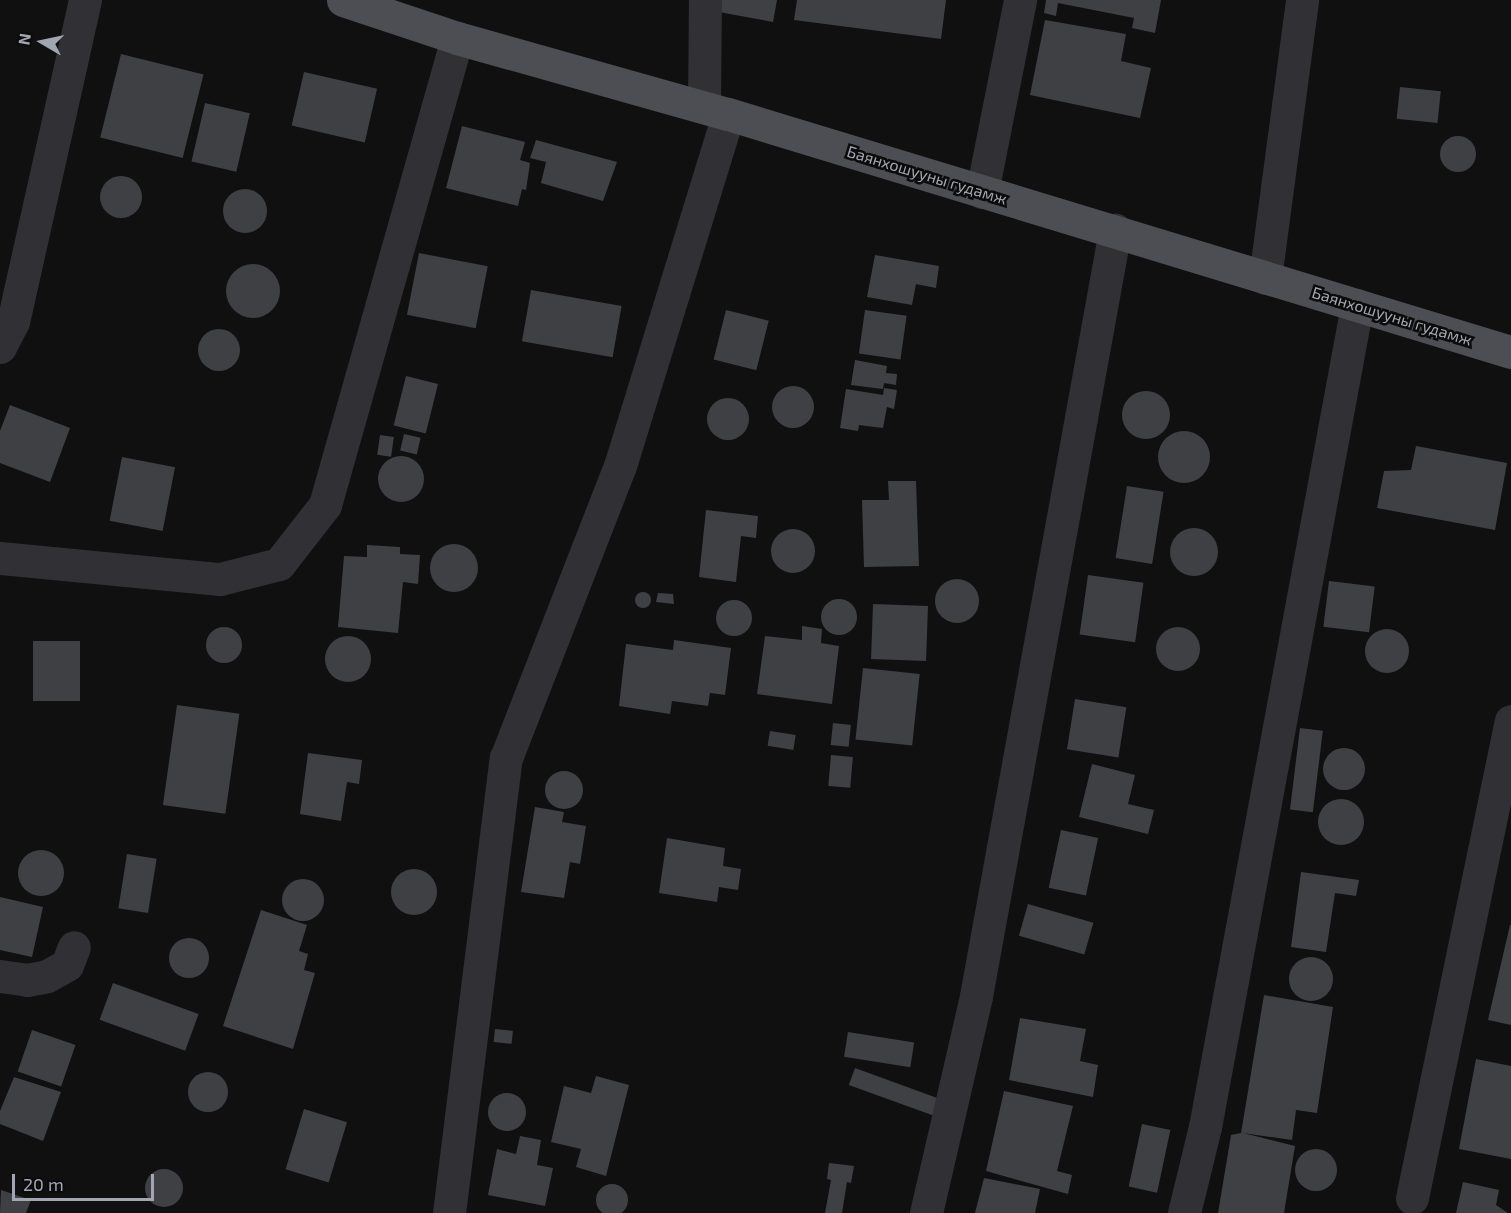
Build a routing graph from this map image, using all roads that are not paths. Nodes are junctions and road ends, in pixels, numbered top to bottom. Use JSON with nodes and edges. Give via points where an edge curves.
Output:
{"nodes":[{"id":1,"x":85,"y":0,"type":"edge"},
{"id":2,"x":343,"y":0,"type":"edge"},
{"id":3,"x":705,"y":0,"type":"edge"},
{"id":4,"x":1020,"y":0,"type":"edge"},
{"id":5,"x":1302,"y":0,"type":"edge"},
{"id":6,"x":394,"y":8,"type":"edge"},
{"id":7,"x":457,"y":38,"type":"junction"},
{"id":8,"x":716,"y":110,"type":"junction"},
{"id":9,"x":982,"y":192,"type":"junction"},
{"id":10,"x":1115,"y":230,"type":"junction"},
{"id":11,"x":1265,"y":278,"type":"junction"},
{"id":12,"x":1357,"y":305,"type":"junction"},
{"id":13,"x":0,"y":347,"type":"edge"},
{"id":14,"x":1511,"y":352,"type":"edge"},
{"id":15,"x":0,"y":558,"type":"edge"},
{"id":16,"x":1511,"y":721,"type":"edge"},
{"id":17,"x":74,"y":947,"type":"dead end"},
{"id":18,"x":0,"y":976,"type":"edge"},
{"id":19,"x":1412,"y":1198,"type":"dead end"},
{"id":20,"x":449,"y":1213,"type":"edge"},
{"id":21,"x":926,"y":1213,"type":"edge"},
{"id":22,"x":1184,"y":1213,"type":"edge"}],
"edges":[{"from":1,"to":13,"type":"street","via":[[13,322]]},
{"from":2,"to":6,"type":"main road","name":"Баянхошууны гудамж"},
{"from":3,"to":8,"type":"street"},
{"from":4,"to":9,"type":"street"},
{"from":5,"to":11,"type":"street"},
{"from":6,"to":7,"type":"main road","name":"Баянхошууны гудамж"},
{"from":7,"to":8,"type":"main road","name":"Баянхошууны гудамж"},
{"from":7,"to":15,"type":"street","via":[[325,505],[279,564],[220,579]]},
{"from":8,"to":9,"type":"main road","name":"Баянхошууны гудамж"},
{"from":8,"to":20,"type":"street","via":[[620,466],[506,759]]},
{"from":9,"to":10,"type":"main road","name":"Баянхошууны гудамж"},
{"from":10,"to":11,"type":"main road","name":"Баянхошууны гудамж"},
{"from":10,"to":21,"type":"street","via":[[976,996]]},
{"from":11,"to":12,"type":"main road","name":"Баянхошууны гудамж"},
{"from":12,"to":14,"type":"main road","name":"Баянхошууны гудамж"},
{"from":12,"to":22,"type":"street","via":[[1205,1127]]},
{"from":16,"to":19,"type":"street"},
{"from":17,"to":18,"type":"street","via":[[67,965],[47,976],[27,980]]}]}
